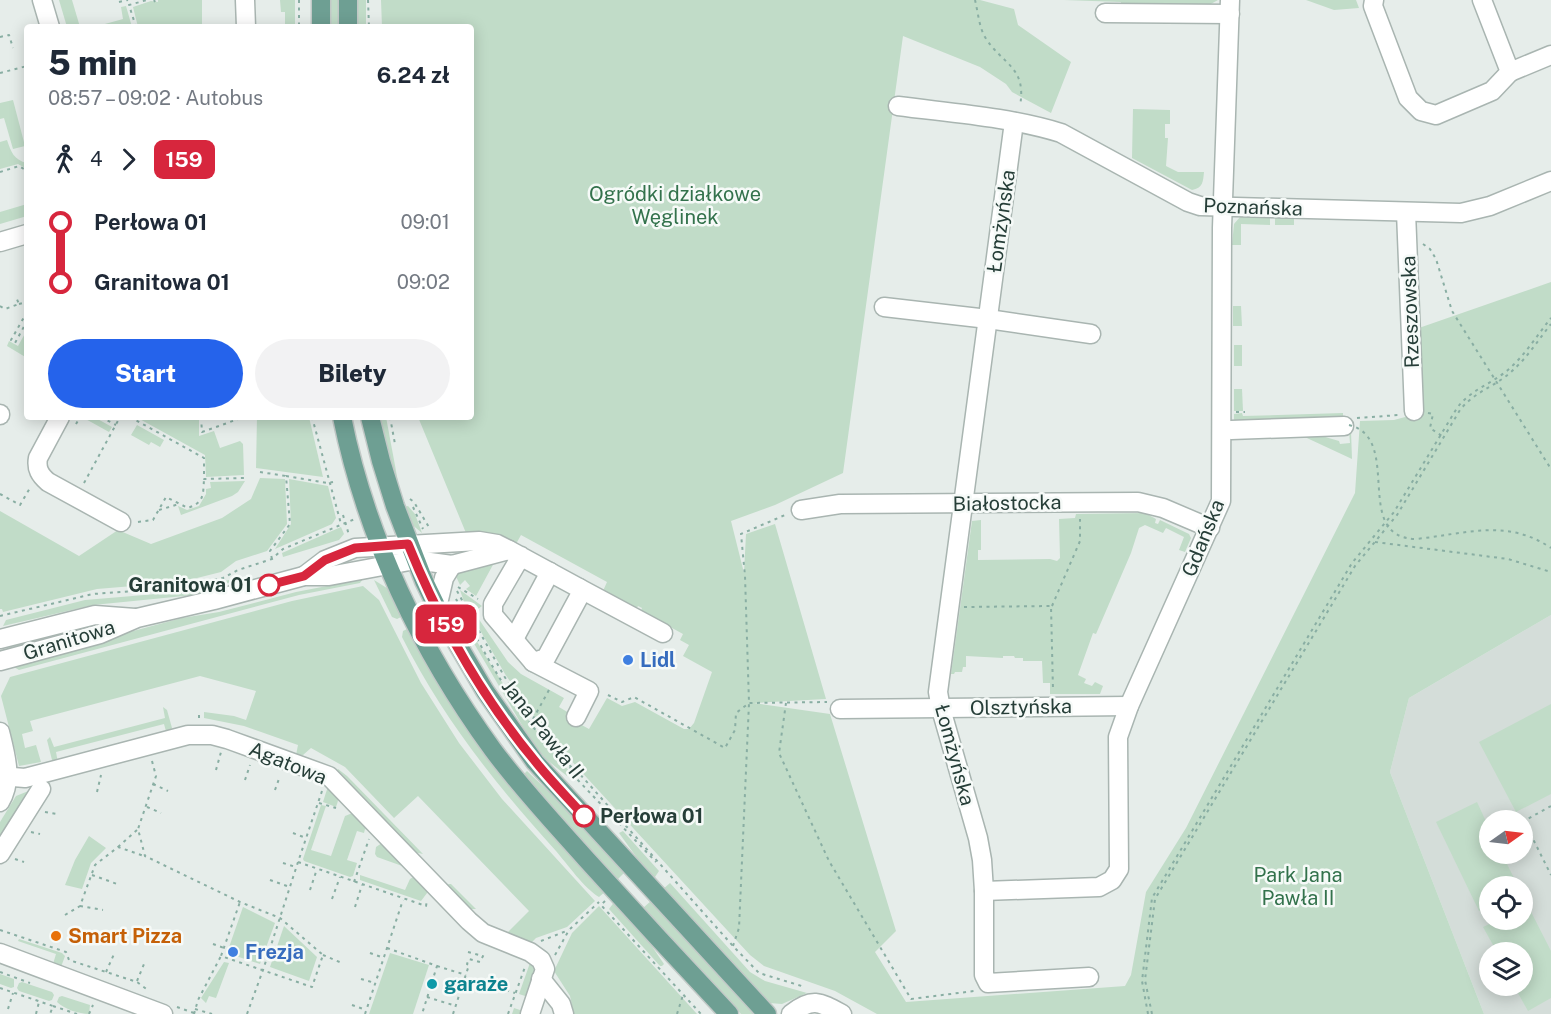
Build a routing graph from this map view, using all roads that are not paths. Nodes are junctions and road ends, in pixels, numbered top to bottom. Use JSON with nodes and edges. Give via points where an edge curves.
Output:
{"nodes":[{"id":1,"x":42,"y":0,"type":"edge"},
{"id":2,"x":245,"y":0,"type":"edge"},
{"id":3,"x":321,"y":0,"type":"edge"},
{"id":4,"x":348,"y":0,"type":"edge"},
{"id":5,"x":1374,"y":0,"type":"edge"},
{"id":6,"x":1482,"y":0,"type":"edge"},
{"id":7,"x":1230,"y":7,"type":"edge"},
{"id":8,"x":1105,"y":13,"type":"dead end"},
{"id":9,"x":49,"y":24,"type":"edge"},
{"id":10,"x":246,"y":24,"type":"edge"},
{"id":11,"x":321,"y":24,"type":"edge"},
{"id":12,"x":348,"y":24,"type":"edge"},
{"id":13,"x":1551,"y":56,"type":"edge"},
{"id":14,"x":1510,"y":72,"type":"junction"},
{"id":15,"x":898,"y":106,"type":"dead end"},
{"id":16,"x":1017,"y":115,"type":"junction"},
{"id":17,"x":1551,"y":181,"type":"edge"},
{"id":18,"x":1222,"y":206,"type":"junction"},
{"id":19,"x":1406,"y":212,"type":"junction"},
{"id":20,"x":24,"y":235,"type":"edge"},
{"id":21,"x":0,"y":242,"type":"edge"},
{"id":22,"x":885,"y":307,"type":"dead end"},
{"id":23,"x":988,"y":319,"type":"junction"},
{"id":24,"x":1092,"y":334,"type":"dead end"},
{"id":25,"x":1414,"y":411,"type":"dead end"},
{"id":26,"x":343,"y":420,"type":"edge"},
{"id":27,"x":371,"y":420,"type":"edge"},
{"id":28,"x":1234,"y":421,"type":"road end"},
{"id":29,"x":67,"y":422,"type":"edge"},
{"id":30,"x":1347,"y":423,"type":"road end"},
{"id":31,"x":963,"y":503,"type":"junction"},
{"id":32,"x":794,"y":512,"type":"road end"},
{"id":33,"x":368,"y":514,"type":"junction"},
{"id":34,"x":126,"y":520,"type":"road end"},
{"id":35,"x":1210,"y":528,"type":"junction"},
{"id":36,"x":352,"y":542,"type":"junction"},
{"id":37,"x":381,"y":547,"type":"junction"},
{"id":38,"x":412,"y":552,"type":"junction"},
{"id":39,"x":515,"y":553,"type":"junction"},
{"id":40,"x":388,"y":566,"type":"junction"},
{"id":41,"x":550,"y":572,"type":"junction"},
{"id":42,"x":453,"y":573,"type":"junction"},
{"id":43,"x":304,"y":576,"type":"junction"},
{"id":44,"x":579,"y":588,"type":"junction"},
{"id":45,"x":443,"y":604,"type":"junction"},
{"id":46,"x":137,"y":618,"type":"junction"},
{"id":47,"x":663,"y":633,"type":"dead end"},
{"id":48,"x":0,"y":639,"type":"edge"},
{"id":49,"x":514,"y":639,"type":"junction"},
{"id":50,"x":0,"y":661,"type":"edge"},
{"id":51,"x":533,"y":662,"type":"junction"},
{"id":52,"x":836,"y":705,"type":"road end"},
{"id":53,"x":1129,"y":706,"type":"junction"},
{"id":54,"x":941,"y":709,"type":"junction"},
{"id":55,"x":576,"y":717,"type":"dead end"},
{"id":56,"x":0,"y":732,"type":"edge"},
{"id":57,"x":4,"y":777,"type":"edge"},
{"id":58,"x":41,"y":789,"type":"dead end"},
{"id":59,"x":0,"y":802,"type":"edge"},
{"id":60,"x":0,"y":854,"type":"edge"},
{"id":61,"x":984,"y":891,"type":"junction"},
{"id":62,"x":0,"y":953,"type":"edge"},
{"id":63,"x":539,"y":964,"type":"junction"},
{"id":64,"x":1089,"y":977,"type":"dead end"},
{"id":65,"x":170,"y":1011,"type":"edge"},
{"id":66,"x":530,"y":1014,"type":"edge"},
{"id":67,"x":564,"y":1014,"type":"edge"},
{"id":68,"x":729,"y":1014,"type":"edge"},
{"id":69,"x":767,"y":1014,"type":"edge"},
{"id":70,"x":791,"y":1014,"type":"edge"},
{"id":71,"x":842,"y":1014,"type":"edge"}],
"edges":[{"from":1,"to":9,"type":"street"},
{"from":2,"to":10,"type":"street"},
{"from":3,"to":11,"type":"main road"},
{"from":4,"to":12,"type":"main road"},
{"from":5,"to":14,"type":"street","via":[[1408,98],[1421,111],[1436,115],[1492,91]]},
{"from":6,"to":14,"type":"street"},
{"from":7,"to":8,"type":"street","name":"Gdańska"},
{"from":7,"to":18,"type":"street","name":"Gdańska"},
{"from":13,"to":14,"type":"street"},
{"from":15,"to":16,"type":"street","name":"Poznańska"},
{"from":16,"to":18,"type":"street","name":"Poznańska","via":[[1061,133],[1193,204]]},
{"from":16,"to":23,"type":"street","name":"Łomżyńska"},
{"from":17,"to":19,"type":"street","name":"Poznańska","via":[[1474,211]]},
{"from":18,"to":19,"type":"street","name":"Poznańska"},
{"from":18,"to":35,"type":"street","name":"Gdańska","via":[[1222,482],[1221,501]]},
{"from":19,"to":25,"type":"street","name":"Rzeszowska"},
{"from":20,"to":21,"type":"street"},
{"from":22,"to":23,"type":"street"},
{"from":23,"to":24,"type":"street"},
{"from":23,"to":31,"type":"street","name":"Łomżyńska"},
{"from":26,"to":33,"type":"main road"},
{"from":27,"to":38,"type":"main road","name":"Jana Pawła II","via":[[381,461],[402,502]]},
{"from":28,"to":30,"type":"street"},
{"from":29,"to":34,"type":"street","via":[[38,458],[40,473],[48,482]]},
{"from":31,"to":32,"type":"street","name":"Białostocka","via":[[840,504]]},
{"from":31,"to":35,"type":"street","name":"Białostocka","via":[[1138,502]]},
{"from":31,"to":54,"type":"street","name":"Łomżyńska","via":[[939,685]]},
{"from":33,"to":36,"type":"street","via":[[364,534]]},
{"from":33,"to":37,"type":"main road"},
{"from":35,"to":53,"type":"street","name":"Gdańska"},
{"from":36,"to":37,"type":"street","name":"Granitowa"},
{"from":36,"to":43,"type":"street","name":"Granitowa"},
{"from":37,"to":38,"type":"street","name":"Granitowa"},
{"from":37,"to":40,"type":"main road"},
{"from":38,"to":39,"type":"street","via":[[431,539],[479,541]]},
{"from":38,"to":40,"type":"street","name":"Granitowa"},
{"from":38,"to":42,"type":"street"},
{"from":38,"to":45,"type":"main road","name":"Jana Pawła II"},
{"from":39,"to":41,"type":"street"},
{"from":39,"to":42,"type":"street"},
{"from":39,"to":49,"type":"street","via":[[493,604],[493,615]]},
{"from":40,"to":43,"type":"street","name":"Granitowa"},
{"from":40,"to":68,"type":"main road","via":[[435,661],[494,751],[552,822]]},
{"from":41,"to":44,"type":"street"},
{"from":41,"to":49,"type":"street"},
{"from":42,"to":45,"type":"street","via":[[444,578]]},
{"from":43,"to":46,"type":"street","name":"Granitowa"},
{"from":44,"to":47,"type":"street"},
{"from":44,"to":51,"type":"street","via":[[580,595],[546,658]]},
{"from":45,"to":69,"type":"main road","name":"Jana Pawła II","via":[[484,691],[535,762]]},
{"from":46,"to":48,"type":"street","name":"Granitowa","via":[[95,615]]},
{"from":46,"to":50,"type":"street","name":"Granitowa","via":[[100,634]]},
{"from":49,"to":51,"type":"street"},
{"from":51,"to":55,"type":"street","via":[[589,692]]},
{"from":52,"to":54,"type":"street","name":"Olsztyńska"},
{"from":53,"to":54,"type":"street","name":"Olsztyńska"},
{"from":53,"to":61,"type":"street","name":"Gdańska","via":[[1118,737],[1119,869],[1112,880],[1099,887]]},
{"from":54,"to":61,"type":"street","name":"Łomżyńska","via":[[978,838]]},
{"from":56,"to":57,"type":"street","via":[[7,757]]},
{"from":57,"to":59,"type":"street"},
{"from":57,"to":63,"type":"street","name":"Agatowa","via":[[25,778],[188,735],[212,735],[329,776],[476,927]]},
{"from":58,"to":60,"type":"street"},
{"from":61,"to":64,"type":"street","name":"Łomżyńska","via":[[984,975],[988,983]]},
{"from":62,"to":65,"type":"street"},
{"from":63,"to":66,"type":"street"},
{"from":63,"to":67,"type":"street"},
{"from":70,"to":71,"type":"street","via":[[818,1002]]}]}
